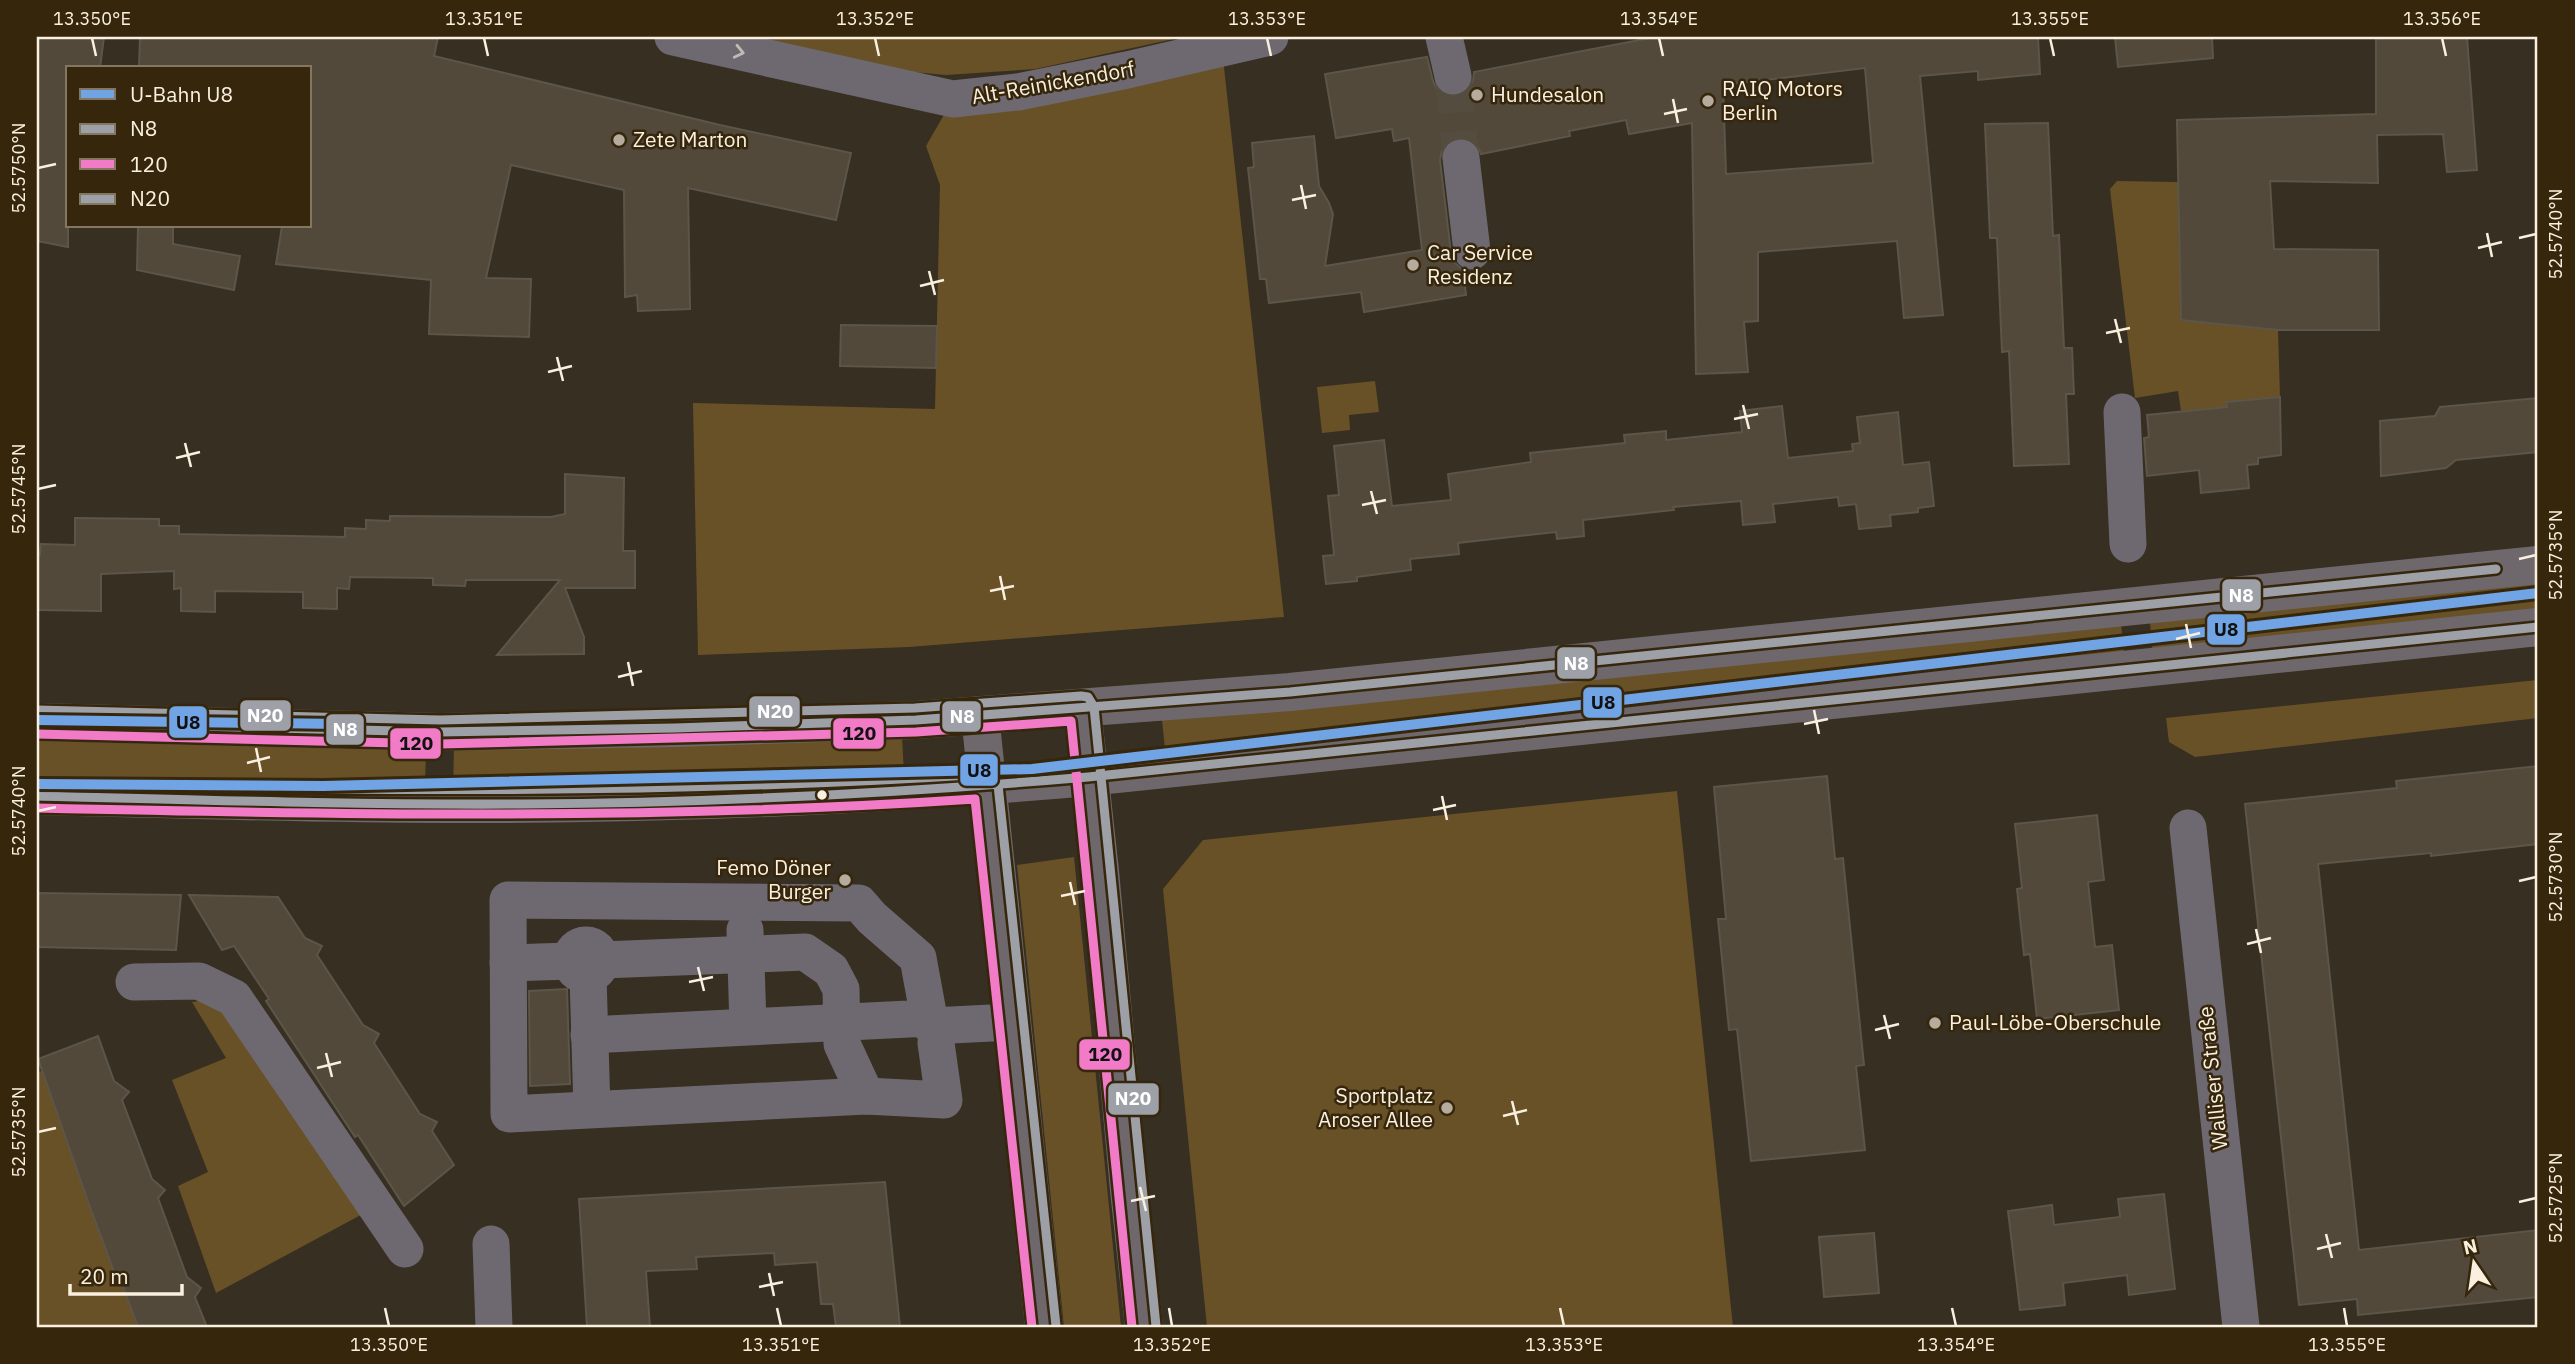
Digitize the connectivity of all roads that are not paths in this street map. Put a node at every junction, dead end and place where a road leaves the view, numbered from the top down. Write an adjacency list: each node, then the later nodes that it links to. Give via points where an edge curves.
1 (673, 37): 2 (street, Alt-Reinickendorf, one-way to 2, via 953,99 1018,92)
2 (1269, 37)
3 (1444, 37): 4 (street)
4 (1453, 76)
5 (1461, 158): 6 (street)
6 (1472, 251)
7 (2122, 412): 8 (street)
8 (2128, 544)
9 (2538, 565): 11 (main road, via 1290,692)
10 (2538, 627): 14 (main road)
11 (1082, 708): 12 (main road); 14 (main road)
12 (980, 715): 13 (main road, via 488,731); 15 (main road)
13 (37, 722)
14 (1088, 777): 15 (main road); 35 (main road)
15 (986, 786): 16 (main road, via 822,797 487,804); 24 (main road)
16 (37, 796)
17 (2188, 828): 36 (street, Walliser Straße)
18 (585, 899): 19 (street); 21 (street); 22 (street, via 508,900)
19 (745, 901): 20 (street); 26 (street, via 859,903 918,958)
20 (745, 953): 21 (street); 25 (street); 27 (street, via 805,952 831,970 841,989)
21 (587, 960): 22 (street); 28 (street)
22 (508, 963): 30 (street, via 509,1114)
23 (134, 982): 32 (street, via 199,981 234,998)
24 (1012, 1022): 26 (street); 34 (main road)
25 (748, 1026): 27 (street); 28 (street)
26 (932, 1029): 27 (street); 29 (street, via 944,1100)
27 (842, 1033): 28 (street); 29 (street)
28 (590, 1045): 30 (street)
29 (866, 1096): 30 (street)
30 (592, 1109)
31 (491, 1244): 33 (street)
32 (405, 1249)
33 (494, 1327)
34 (1044, 1327)
35 (1144, 1327)
36 (2241, 1327)

